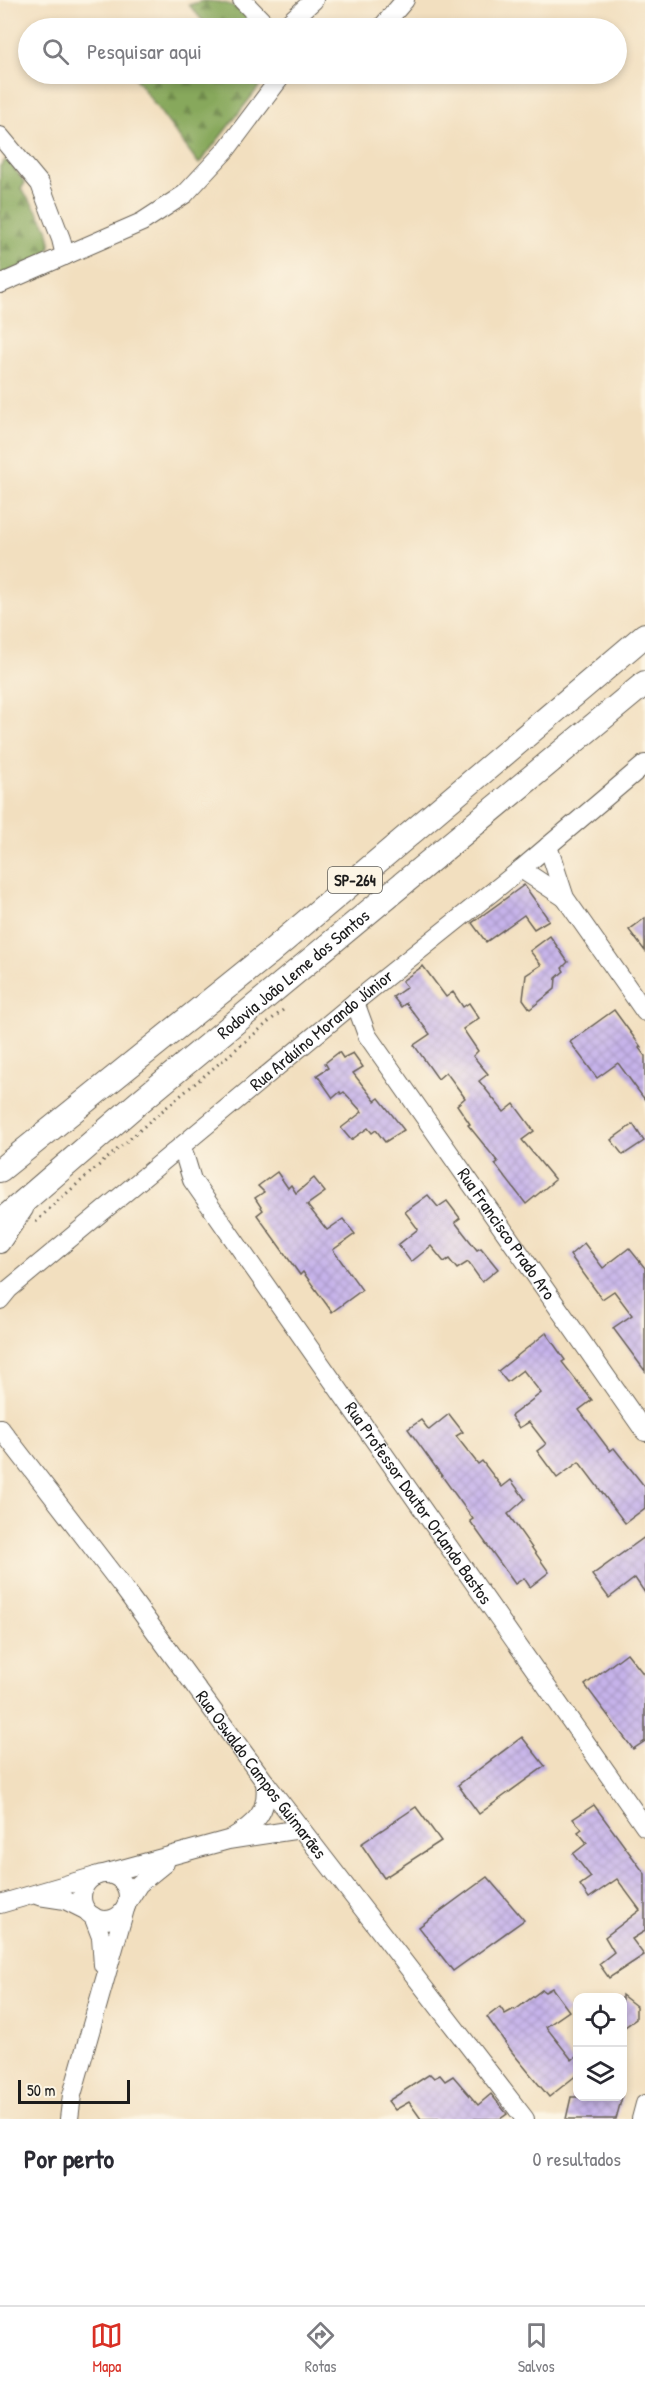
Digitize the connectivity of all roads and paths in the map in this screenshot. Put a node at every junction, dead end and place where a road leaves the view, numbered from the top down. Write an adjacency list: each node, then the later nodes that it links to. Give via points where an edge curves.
1 (242, 0): 4 (street)
2 (314, 0): 5 (street)
3 (405, 0): 6 (street)
4 (259, 18)
5 (294, 18)
6 (390, 18)
7 (279, 84): 9 (street, via 185,194 142,222)
8 (0, 136): 9 (street, via 40,184)
9 (65, 256): 10 (street)
10 (0, 284)
11 (645, 635): 24 (main road, Rodovia João Leme dos Santos / SP-264, via 268,954)
12 (645, 683): 26 (main road, Rodovia João Leme dos Santos / SP-264)
13 (645, 764): 14 (street, Rua Arduíno Morando Júnior)
14 (548, 846): 15 (street, Rua Arduíno Morando Júnior); 16 (street)
15 (521, 869): 16 (street); 17 (street, Rua Arduíno Morando Júnior)
16 (565, 898): 19 (street)
17 (356, 1002): 20 (street, Rua Arduíno Morando Júnior); 21 (street, Rua Francisco Prado Aro)
18 (283, 1010): 28 (path, via 53,1205)
19 (645, 1012)
20 (339, 1016): 21 (street, Rua Francisco Prado Aro); 22 (street, Rua Arduíno Morando Júnior)
21 (367, 1035): 32 (street, Rua Francisco Prado Aro)
22 (182, 1147): 23 (street, Rua Arduíno Morando Júnior); 25 (street, Rua Professor Doutor Orlando Bastos)
23 (163, 1162): 25 (street, Rua Professor Doutor Orlando Bastos); 30 (street, Rua Arduíno Morando Júnior)
24 (0, 1170)
25 (192, 1180): 34 (street, Rua Professor Doutor Orlando Bastos)
26 (36, 1190): 27 (main road, Rodovia João Leme dos Santos / SP-264); 29 (street)
27 (0, 1222)
28 (29, 1230)
29 (0, 1244)
30 (0, 1300)
31 (0, 1428): 33 (street, Rua Oswaldo Campos Guimarães)
32 (645, 1432)
33 (265, 1782): 35 (street, Rua Oswaldo Campos Guimarães); 36 (street, via 267,1797 263,1810 251,1826)
34 (645, 1827)
35 (301, 1829): 36 (street); 46 (street, Rua Oswaldo Campos Guimarães)
36 (228, 1840): 37 (street)
37 (179, 1855): 38 (street); 41 (street, via 148,1875)
38 (101, 1875): 39 (street); 41 (street, via 111,1875 123,1883 127,1889); 42 (street, via 83,1891 84,1905)
39 (22, 1898): 40 (street); 42 (street, via 55,1897)
40 (0, 1904)
41 (126, 1906): 42 (street, via 113,1919); 43 (street)
42 (90, 1914): 43 (street, via 101,1937)
43 (104, 1978): 45 (street)
44 (645, 2104): 47 (street)
45 (69, 2119)
46 (525, 2119)
47 (641, 2119)

